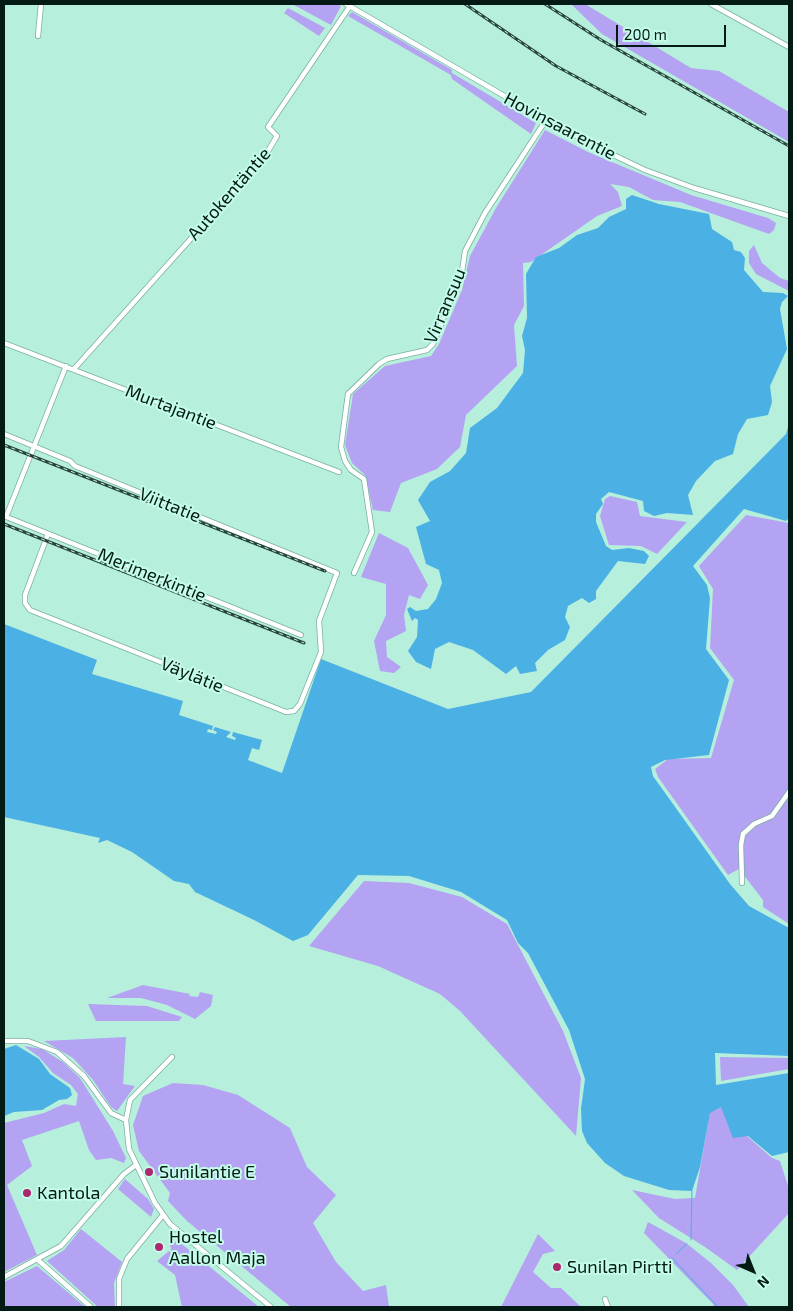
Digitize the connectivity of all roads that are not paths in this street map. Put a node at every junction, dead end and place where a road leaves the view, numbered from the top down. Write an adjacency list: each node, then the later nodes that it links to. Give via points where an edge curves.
1 (41, 4): 4 (street)
2 (711, 4): 5 (street)
3 (348, 5): 6 (street, Hovinsaarentie); 10 (street, Autokentäntie, via 268,127 278,136 264,156)
4 (38, 36)
5 (789, 47)
6 (546, 120): 7 (street, Hovinsaarentie, via 665,177); 17 (street, Virransuu, via 464,251 462,272 433,344 427,350 387,359 348,394 341,447 351,470 364,479 372,532)
7 (789, 216)
8 (4, 343): 9 (street, Murtajantie)
9 (66, 366): 10 (street, Murtajantie); 12 (street)
10 (74, 369): 13 (street, Murtajantie)
11 (4, 434): 12 (street, Viittatie)
12 (34, 446): 14 (street); 16 (street, Viittatie, via 75,466)
13 (339, 472)
14 (5, 517): 15 (street, Merimerkintie)
15 (48, 534): 16 (street, Väylätie, via 24,595 30,610 286,712 294,711 300,704 321,652 319,621); 18 (street, Merimerkintie)
16 (337, 573)
17 (354, 573)
18 (301, 635)
19 (789, 792): 20 (street, via 772,816 754,824 743,834)
20 (742, 883)
21 (4, 1041): 23 (street, via 33,1042 57,1052 84,1076 111,1113)
22 (172, 1057): 23 (street, via 130,1100)
23 (126, 1120): 24 (street, via 127,1143)
24 (136, 1165): 25 (street); 26 (street, via 124,1174 66,1241)
25 (163, 1215): 30 (street, via 126,1259 119,1278); 31 (street, via 179,1233)
26 (38, 1260): 27 (street); 29 (street)
27 (4, 1278)
28 (605, 1299): 32 (street)
29 (92, 1307)
30 (119, 1307)
31 (271, 1307)
32 (608, 1307)

